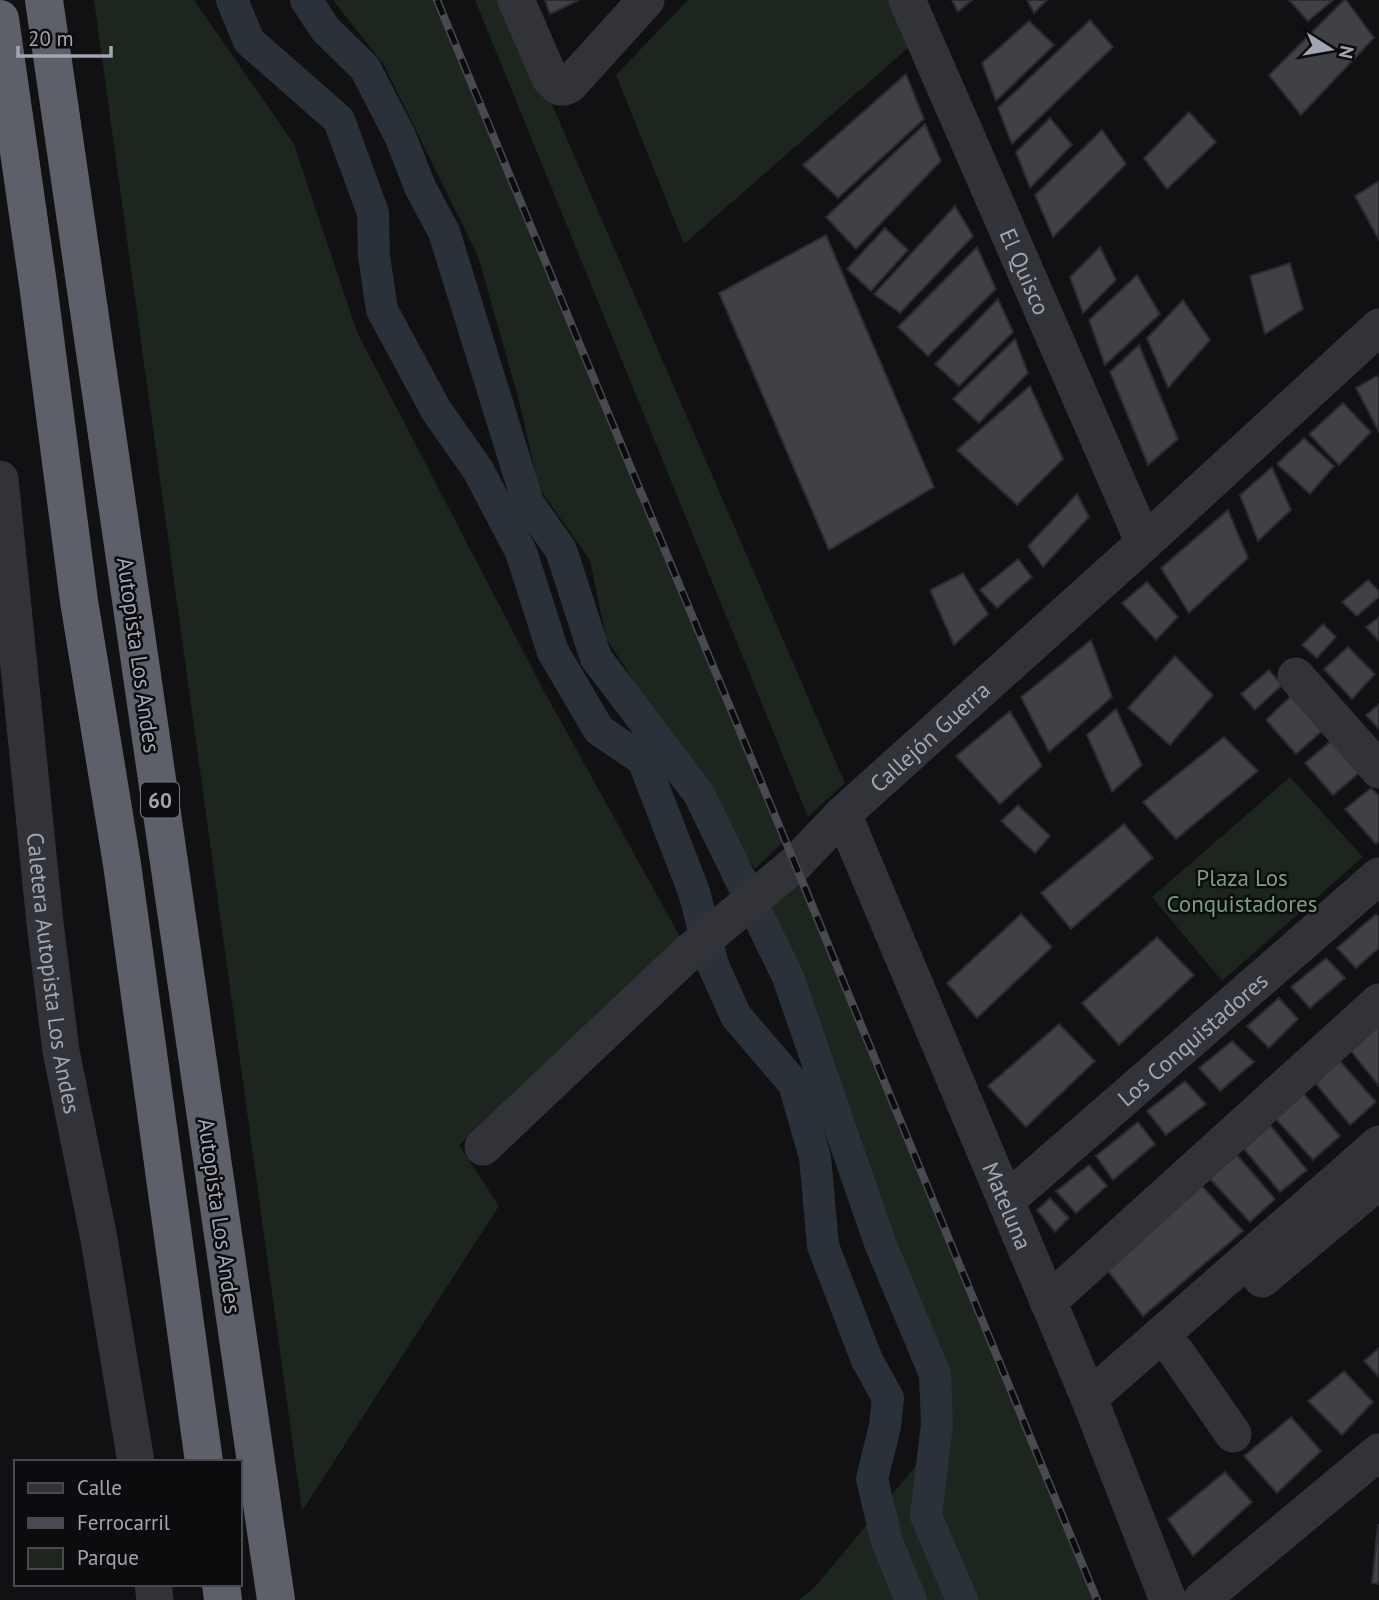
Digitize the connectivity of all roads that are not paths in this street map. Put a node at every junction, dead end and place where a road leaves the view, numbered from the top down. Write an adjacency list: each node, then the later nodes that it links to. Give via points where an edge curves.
1 (44, 0): 26 (highway, Autopista Los Andes / 60)
2 (516, 0): 3 (street, via 550,78 559,87 569,85)
3 (646, 0)
4 (907, 0): 8 (street, El Quisco)
5 (0, 19): 25 (highway, 60)
6 (1379, 327): 8 (street, Callejón Guerra)
7 (0, 479): 24 (street, Caletera Autopista Los Andes, via 61,1051 99,1238)
8 (1144, 543): 11 (street, Callejón Guerra)
9 (1296, 677): 10 (street)
10 (1379, 770)
11 (843, 814): 15 (street, Callejón Guerra, via 795,864 687,954); 17 (street, Mateluna)
12 (1379, 876): 17 (street, Los Conquistadores)
13 (1379, 1002): 18 (street)
14 (1379, 1144): 21 (street)
15 (483, 1147)
16 (1379, 1181): 19 (street)
17 (1006, 1201): 18 (street, Mateluna)
18 (1048, 1302): 21 (street, Mateluna)
19 (1176, 1352): 20 (street); 22 (street)
20 (1138, 1384)
21 (1089, 1398): 27 (street, Mateluna)
22 (1233, 1434)
23 (1379, 1452): 28 (street)
24 (135, 1460)
25 (204, 1460)
26 (276, 1600)
27 (1168, 1600)
28 (1201, 1600)

